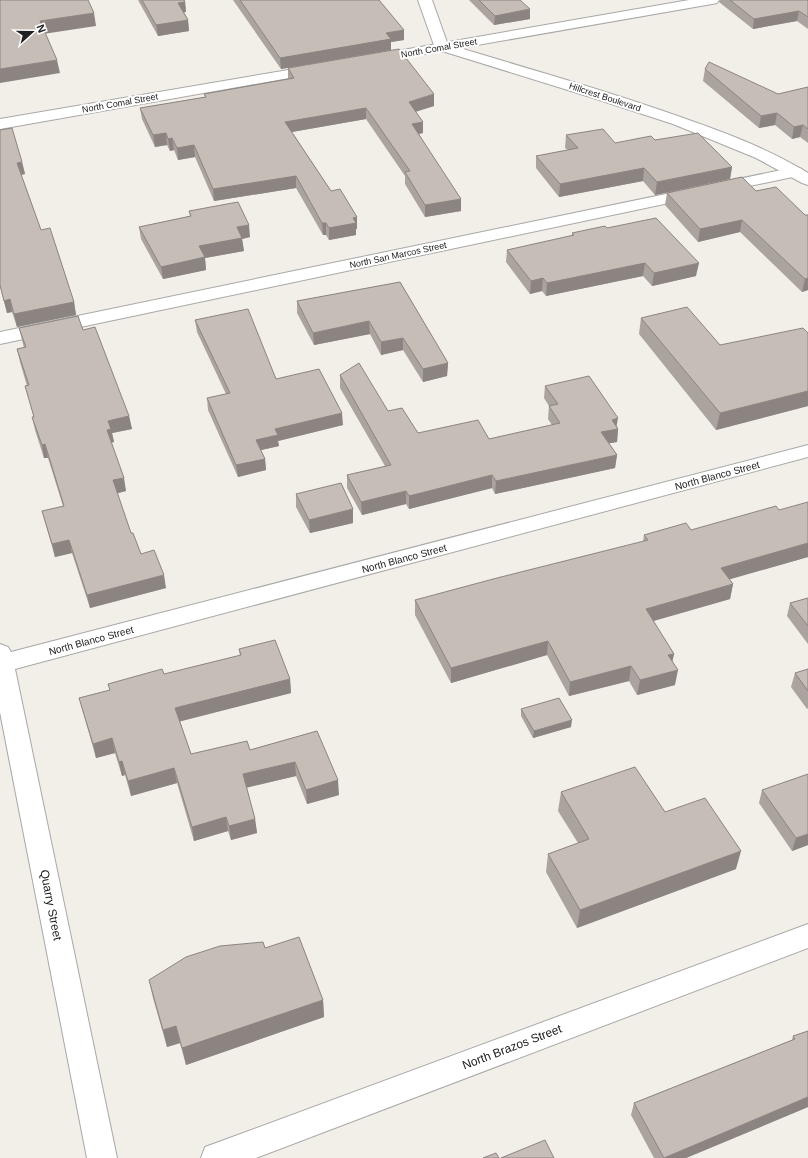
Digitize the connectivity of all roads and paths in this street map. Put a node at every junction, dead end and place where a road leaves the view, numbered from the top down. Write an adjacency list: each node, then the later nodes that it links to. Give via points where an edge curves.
1 (425, 0): 3 (street)
2 (712, 0): 3 (street, North Comal Street)
3 (442, 48): 4 (street, North Comal Street); 7 (street, Hillcrest Boulevard, via 616,99 763,154)
4 (364, 61)
5 (333, 66): 6 (street, North Comal Street)
6 (0, 124)
7 (802, 176): 8 (street, North San Marcos Street)
8 (0, 338)
9 (808, 451): 10 (street, North Blanco Street)
10 (1, 660): 12 (street, Quarry Street)
11 (808, 936): 13 (street, North Brazos Street)
12 (102, 1158)
13 (216, 1158)

